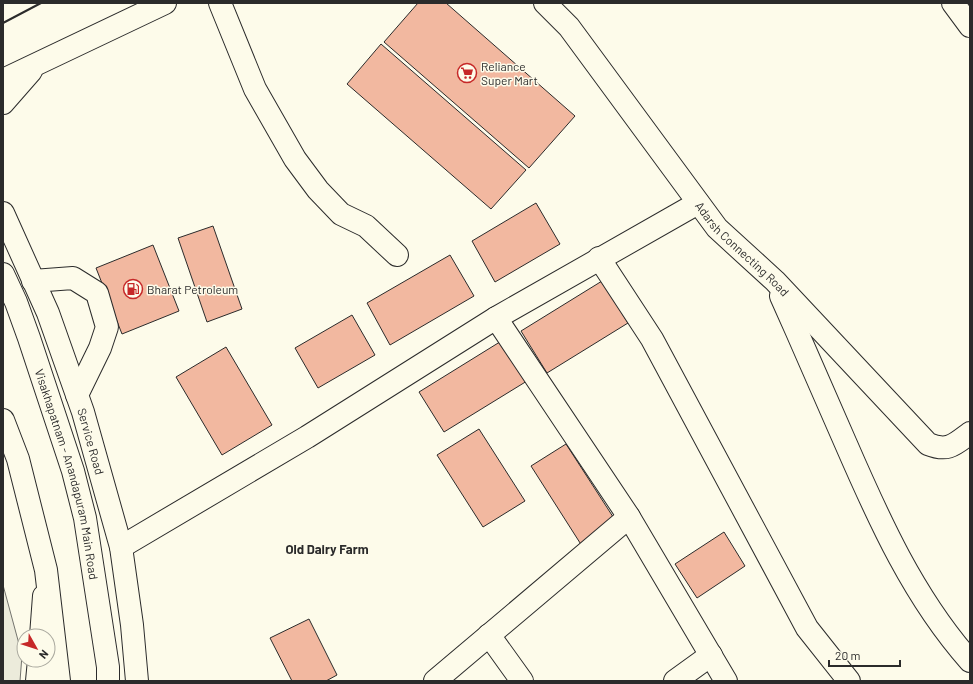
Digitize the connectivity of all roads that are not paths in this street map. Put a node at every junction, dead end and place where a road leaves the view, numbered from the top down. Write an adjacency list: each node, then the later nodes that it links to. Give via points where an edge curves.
1 (165, 3): 6 (street)
2 (220, 3): 13 (street, via 255,90 295,159 318,190 341,214 366,226)
3 (545, 3): 11 (street, Adarsh Connecting Road, via 569,27)
4 (953, 3): 5 (street)
5 (970, 26)
6 (38, 63): 7 (street); 8 (street); 9 (street); 10 (street)
7 (3, 68)
8 (3, 73)
9 (3, 80)
10 (3, 103)
11 (698, 203): 14 (street); 17 (street, Adarsh Connecting Road, via 717,228)
12 (3, 213): 16 (street, Service Road)
13 (397, 255)
14 (599, 258): 18 (street); 38 (street, via 652,339 807,628)
15 (3, 274): 32 (street, Visakhapatnam - Anandapuram Main Road, via 48,390 75,478 85,518)
16 (33, 281): 19 (street, Service Road, via 48,314); 19 (street, via 73,278 97,293 107,327 100,348)
17 (775, 281): 21 (street, Adarsh Connecting Road, via 928,444 940,449); 28 (street, via 881,524 934,614)
18 (496, 318): 22 (street); 23 (street, via 307,437)
19 (77, 395): 23 (street, Service Road)
20 (3, 420): 24 (street, via 18,459)
21 (968, 439)
22 (629, 517): 26 (street); 27 (street)
23 (121, 547): 33 (street, Service Road)
24 (46, 570): 25 (street); 31 (street)
25 (42, 628)
26 (489, 635): 34 (street); 35 (street)
27 (711, 655): 36 (street); 37 (street)
28 (970, 661)
29 (38, 668): 30 (street)
30 (37, 681)
31 (59, 681)
32 (108, 681)
33 (137, 681)
34 (435, 681)
35 (522, 681)
36 (675, 681)
37 (726, 681)
38 (849, 681)

